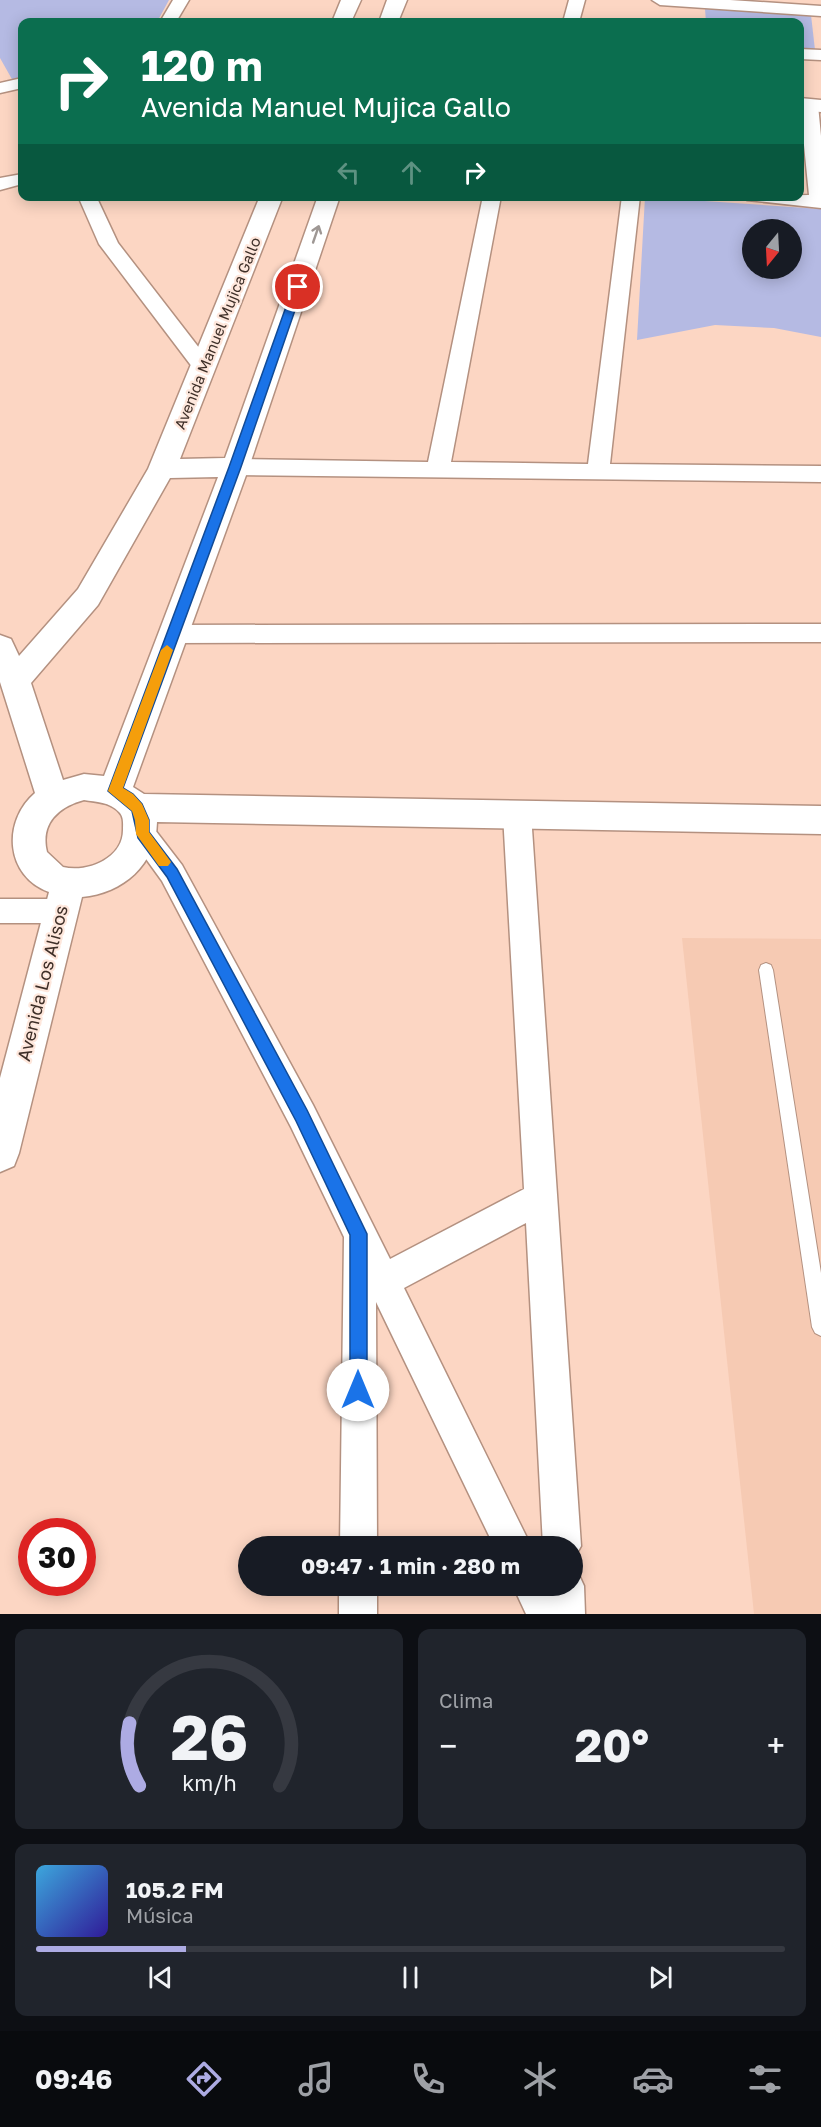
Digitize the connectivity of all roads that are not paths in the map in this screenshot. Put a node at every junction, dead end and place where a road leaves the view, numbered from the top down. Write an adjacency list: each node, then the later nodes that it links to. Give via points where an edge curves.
1 (182, 0): 8 (street)
2 (351, 0): 9 (street)
3 (397, 0): 10 (street)
4 (577, 0): 11 (street)
5 (660, 0): 6 (street)
6 (695, 2): 7 (street); 12 (street)
7 (821, 10)
8 (171, 18)
9 (344, 18)
10 (390, 18)
11 (573, 18)
12 (696, 18)
13 (804, 54): 14 (street)
14 (821, 55)
15 (18, 83): 16 (street)
16 (2, 84)
17 (810, 105): 26 (street)
18 (18, 180): 19 (street)
19 (0, 184)
20 (89, 201): 27 (street, via 109,244)
21 (270, 201): 27 (street, Avenida Manuel Mujica Gallo)
22 (327, 201): 28 (street, one-way to 22)
23 (491, 201): 30 (street)
24 (630, 201): 31 (street)
25 (804, 201): 26 (street)
26 (820, 202)
27 (203, 367): 29 (street, Avenida Manuel Mujica Gallo)
28 (235, 467): 29 (street); 30 (street); 34 (street)
29 (162, 469): 36 (street, Avenida Manuel Mujica Gallo, via 88,597)
30 (438, 470): 31 (street)
31 (598, 471): 32 (street)
32 (821, 474)
33 (821, 633): 34 (street)
34 (173, 634): 38 (street)
35 (0, 647): 36 (street)
36 (15, 681): 37 (street)
37 (53, 798): 38 (street, via 68,790 100,787); 41 (street, via 39,809 26,839 28,855)
38 (132, 811): 39 (street); 41 (street, via 137,850 125,865 108,876 88,882); 46 (street, via 178,884 302,1116)
39 (517, 814): 40 (street); 45 (street)
40 (821, 820)
41 (64, 897): 42 (street); 44 (street, Avenida Los Alisos)
42 (0, 910)
43 (766, 970): 48 (lane)
44 (0, 1154)
45 (541, 1197): 47 (street); 51 (street)
46 (359, 1234): 47 (street); 49 (street)
47 (382, 1281): 50 (street)
48 (821, 1327)
49 (358, 1536)
50 (508, 1536)
51 (561, 1536)
52 (358, 1596): 55 (street)
53 (537, 1596): 56 (street)
54 (565, 1596): 57 (street)
55 (358, 1614)
56 (546, 1614)
57 (566, 1614)

